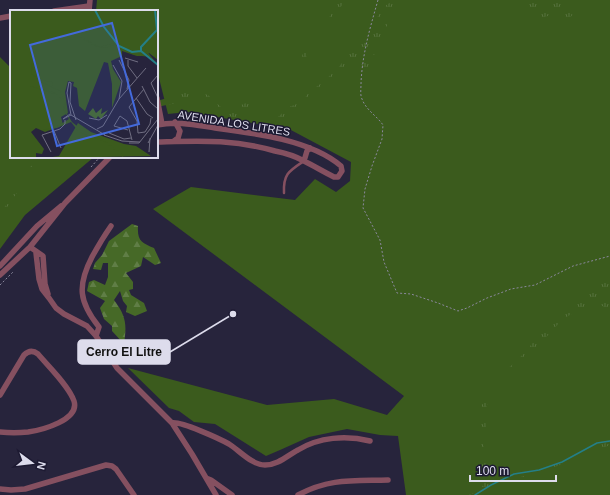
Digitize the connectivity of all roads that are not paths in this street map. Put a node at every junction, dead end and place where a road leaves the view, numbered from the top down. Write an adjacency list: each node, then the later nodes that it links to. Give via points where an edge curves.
1 (90, 6): 2 (street)
2 (61, 10)
3 (10, 16): 4 (street)
4 (0, 18)
5 (158, 111): 7 (street)
6 (175, 122): 7 (street, AVENIDA LOS LITRES); 8 (street, via 180,131); 10 (street, AVENIDA LOS LITRES, via 284,140)
7 (159, 124)
8 (174, 141): 9 (street, AVENIDA LOS LITRES); 12 (street, AVENIDA LOS LITRES, via 212,140 240,143 273,150)
9 (158, 142)
10 (310, 148): 12 (street); 12 (street, AVENIDA LOS LITRES, via 341,166 341,175 334,177)
11 (109, 158): 14 (street)
12 (304, 161): 13 (lane, via 285,176)
13 (284, 193)
14 (48, 220): 16 (street); 17 (street, via 37,226)
15 (111, 226): 20 (street, via 103,236 82,279 84,305 99,327)
16 (30, 247): 18 (street); 20 (street, via 36,253 42,289 56,308 87,326)
17 (2, 264): 18 (street)
18 (9, 267): 19 (street)
19 (0, 275)
20 (96, 336): 22 (street, via 117,368)
21 (0, 395): 23 (street, via 24,355 34,352 69,392 74,402 71,415 45,428 21,433)
22 (172, 424): 24 (street, via 182,424 228,443 254,462 265,465 278,462 300,448 320,441 346,437); 25 (street)
23 (0, 432)
24 (370, 441)
25 (205, 478): 29 (street); 30 (street)
26 (388, 480): 31 (street, via 338,481 323,484)
27 (0, 489): 28 (street, via 26,489 106,466 116,469)
28 (134, 495)
29 (216, 495)
30 (232, 495)
31 (298, 495)

